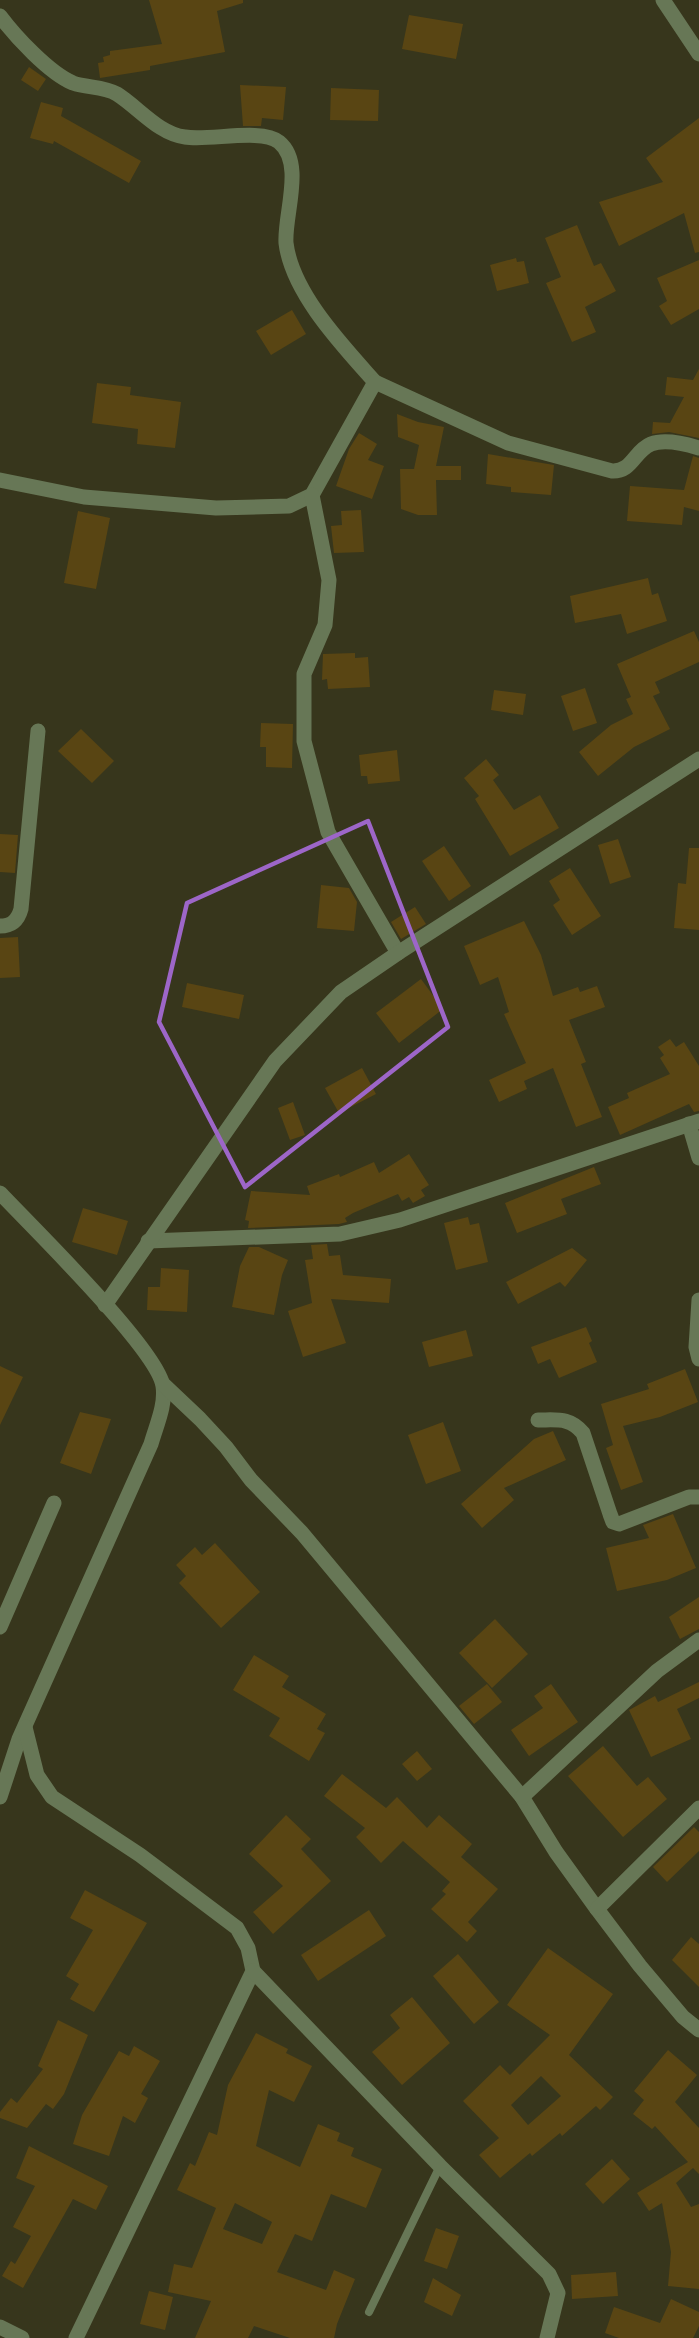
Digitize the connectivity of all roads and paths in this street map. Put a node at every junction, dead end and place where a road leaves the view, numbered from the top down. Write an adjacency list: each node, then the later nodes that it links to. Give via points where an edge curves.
1 (663, 0): 3 (street)
2 (0, 16): 4 (street, via 57,72 73,83 114,93 165,130 203,139 270,137 284,147 292,183 286,240 289,257 304,293)
3 (699, 54)
4 (375, 382): 5 (street, via 508,443 612,471 625,469 649,445 661,442); 7 (street)
5 (699, 448)
6 (0, 480): 7 (street, via 84,497 216,508 289,506)
7 (312, 495): 11 (street, via 329,580 325,625 304,674 304,741 328,832)
8 (38, 731): 10 (street, via 21,909 18,919)
9 (699, 759): 11 (street)
10 (0, 926)
11 (398, 953): 15 (street, via 341,992 275,1061)
12 (694, 1123): 13 (street); 15 (street, via 400,1220 340,1234)
13 (699, 1158)
14 (0, 1193): 17 (street)
15 (148, 1241): 17 (street)
16 (699, 1300): 18 (street)
17 (105, 1305): 19 (street, via 139,1342)
18 (699, 1359)
19 (163, 1384): 25 (street, via 162,1406 151,1444); 27 (street, via 303,1533)
20 (538, 1420): 21 (street, via 566,1419 583,1433 613,1522 619,1524 689,1497)
21 (699, 1497)
22 (54, 1503): 23 (street)
23 (0, 1627)
24 (699, 1640): 27 (street, via 657,1671)
25 (25, 1727): 26 (street); 30 (street, via 37,1775 52,1797 237,1928 248,1948)
26 (0, 1797)
27 (522, 1797): 29 (street)
28 (699, 1808): 29 (street)
29 (597, 1909): 31 (street, via 640,1966)
30 (253, 1971): 32 (street); 36 (street)
31 (699, 2030)
32 (440, 2166): 33 (lane); 37 (street, via 549,2274 558,2293)
33 (369, 2313)
34 (0, 2327): 35 (street)
35 (22, 2338)
36 (76, 2338)
37 (547, 2338)

